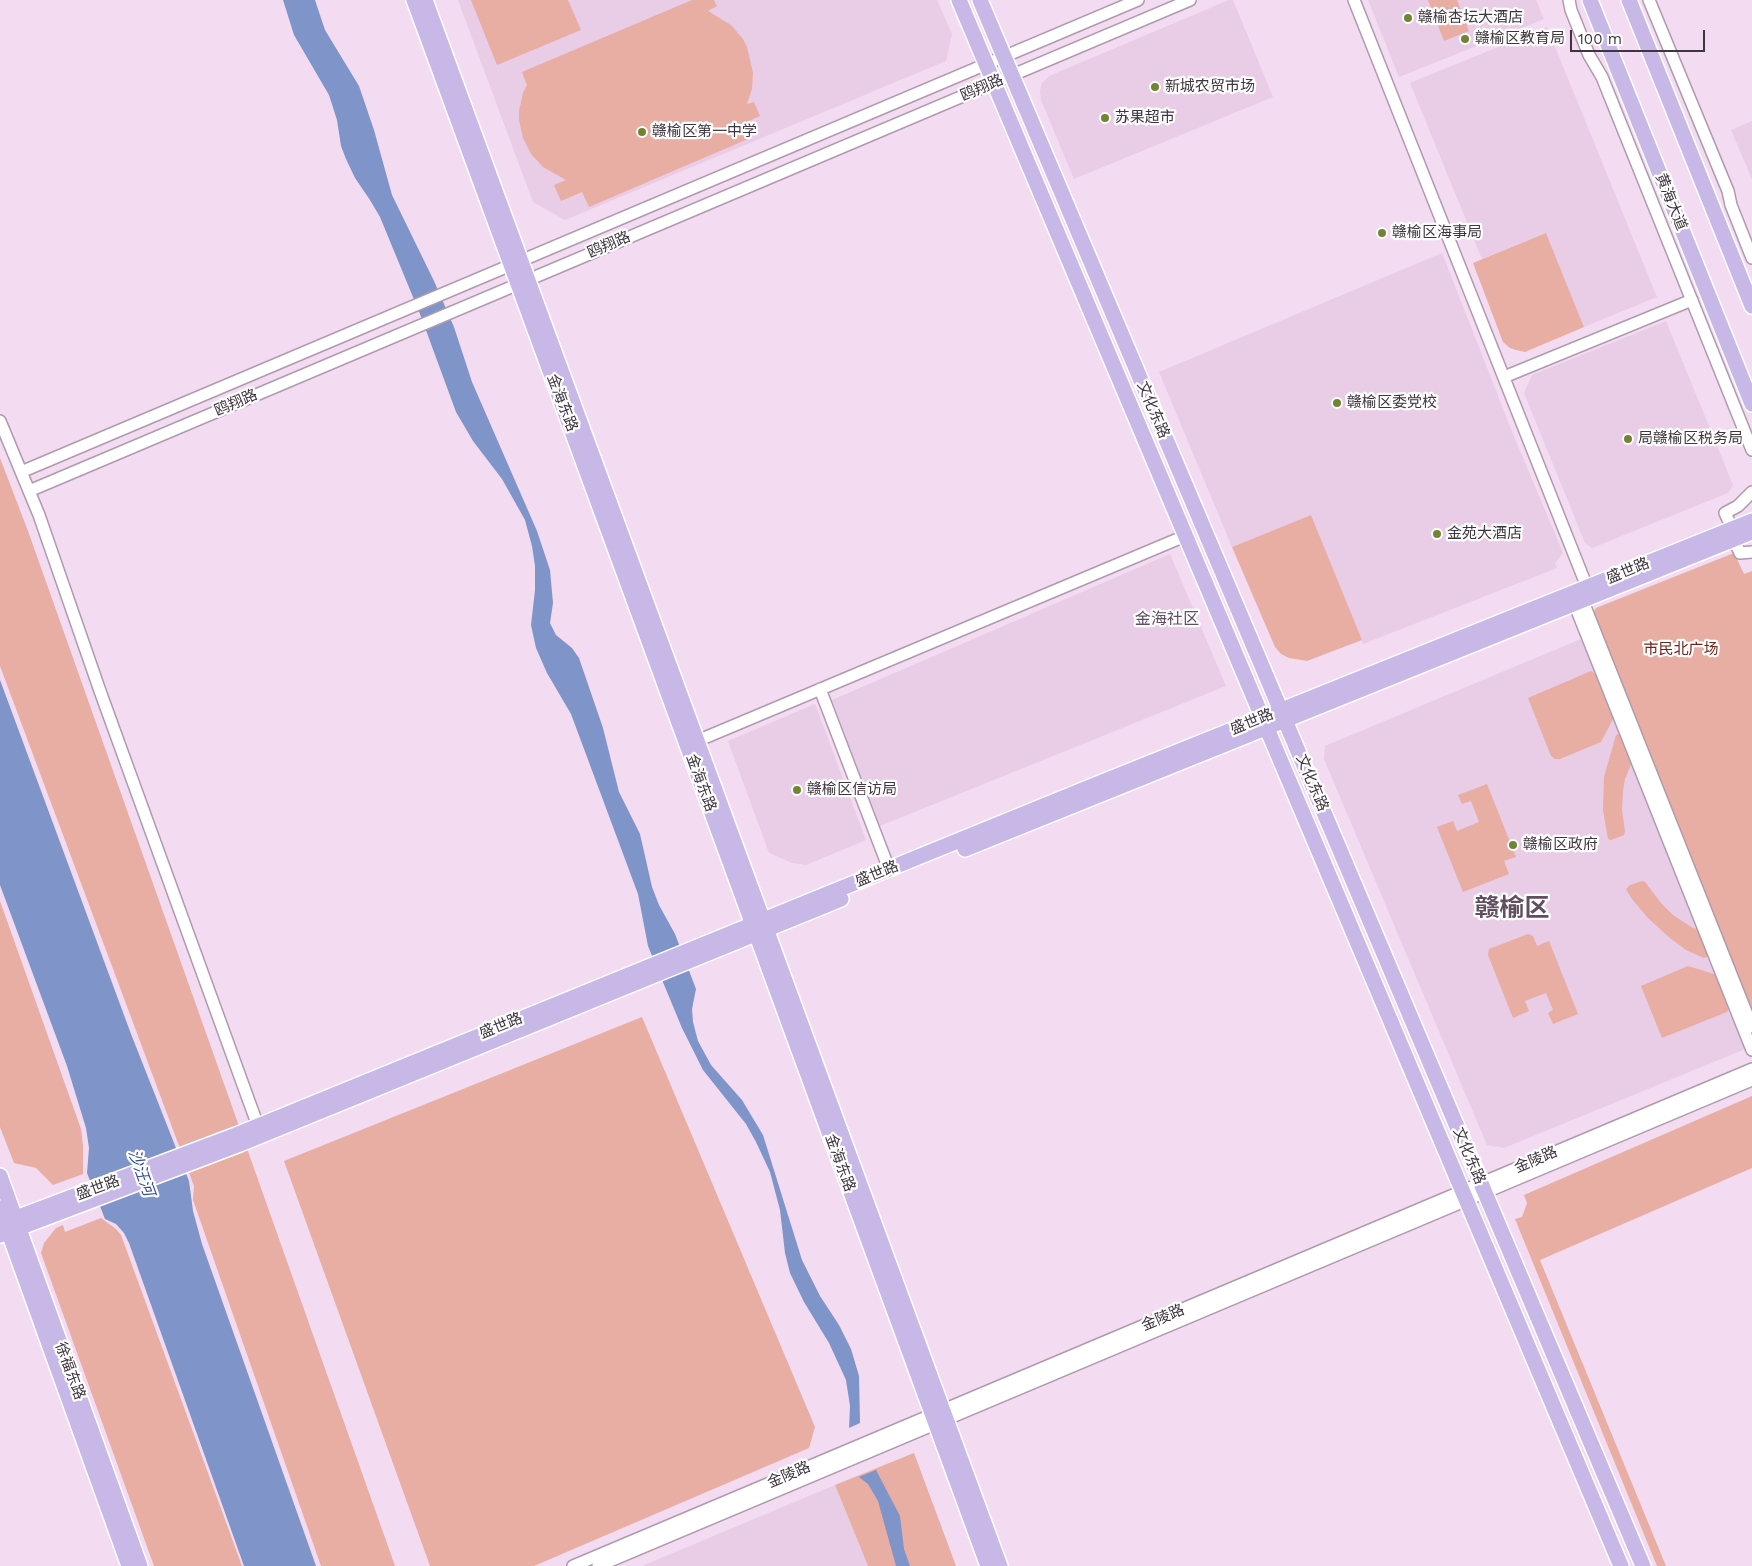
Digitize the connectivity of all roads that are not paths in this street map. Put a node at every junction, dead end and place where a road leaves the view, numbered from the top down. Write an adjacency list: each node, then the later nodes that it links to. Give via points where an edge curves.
1 (414, 0): 18 (main road, 金海东路)
2 (425, 0): 18 (main road, 金海东路)
3 (959, 0): 13 (main road, 文化东路)
4 (980, 0): 12 (main road, 文化东路)
5 (1138, 0): 12 (street, 鸥翔路)
6 (1190, 0): 14 (street, 鸥翔路)
7 (1354, 0): 25 (street)
8 (1569, 0): 23 (street)
9 (1590, 0): 20 (main road, 黄海大道)
10 (1629, 0): 17 (main road)
11 (1649, 0): 16 (street, via 1728,191)
12 (1004, 56): 13 (street, 鸥翔路); 14 (main road, 文化东路)
13 (986, 64): 15 (main road, 文化东路); 18 (street, 鸥翔路)
14 (1012, 75): 15 (street, 鸥翔路); 41 (main road, 文化东路)
15 (994, 83): 21 (street, 鸥翔路); 36 (main road, 文化东路)
16 (1752, 258)
17 (1734, 262): 19 (street); 22 (main road)
18 (516, 263): 21 (main road, 金海东路); 29 (street, 鸥翔路)
19 (1752, 264)
20 (1699, 271): 23 (street); 24 (main road, 黄海大道)
21 (523, 282): 30 (street, 鸥翔路); 43 (main road, 金海东路); 45 (main road, 金海东路)
22 (1750, 296)
23 (1692, 300): 24 (street); 25 (street); 28 (street)
24 (1716, 314): 26 (main road, 黄海大道)
25 (1504, 377): 39 (street)
26 (1752, 404)
27 (0, 421): 29 (street)
28 (1752, 450)
29 (21, 472): 30 (street)
30 (29, 491): 50 (street)
31 (1752, 492): 34 (street, via 1725,513)
32 (1752, 511): 34 (main road)
33 (1752, 521): 34 (main road, 盛世路)
34 (1732, 532): 35 (main road, 盛世路); 37 (main road); 38 (street, via 1740,553); 39 (main road, 盛世路)
35 (1752, 532)
36 (1185, 536): 40 (street); 42 (main road, 文化东路)
37 (1752, 537)
38 (1752, 552)
39 (1579, 595): 41 (main road, 盛世路); 46 (street); 47 (street)
40 (820, 689): 43 (street); 44 (street)
41 (1283, 715): 42 (main road, 盛世路); 52 (main road, 文化东路)
42 (1264, 723): 44 (main road, 盛世路); 45 (main road, 盛世路); 53 (main road, 文化东路)
43 (697, 741): 45 (main road, 金海东路)
44 (889, 869): 45 (main road, 盛世路)
45 (759, 927): 50 (main road, 盛世路); 55 (main road, 盛世路, via 240,1144); 56 (main road, 金海东路)
46 (1752, 1027)
47 (1752, 1050)
48 (1752, 1069): 52 (street, 金陵路)
49 (1752, 1080): 52 (street, 金陵路)
50 (258, 1126): 55 (main road, 盛世路)
51 (0, 1176): 55 (main road, 徐福东路)
52 (1483, 1188): 53 (street, 金陵路); 64 (main road, 文化东路)
53 (1464, 1196): 56 (street, 金陵路); 63 (main road, 文化东路)
54 (0, 1208): 55 (main road, 徐福东路)
55 (8, 1227): 57 (main road, 徐福东路); 58 (main road, 徐福东路)
56 (939, 1417): 59 (street, 金陵路); 60 (street, 金陵路); 61 (main road, 金海东路); 62 (main road, 金海东路)
57 (129, 1566)
58 (140, 1566)
59 (573, 1566)
60 (598, 1566)
61 (988, 1566)
62 (1000, 1566)
63 (1621, 1566)
64 (1643, 1566)

